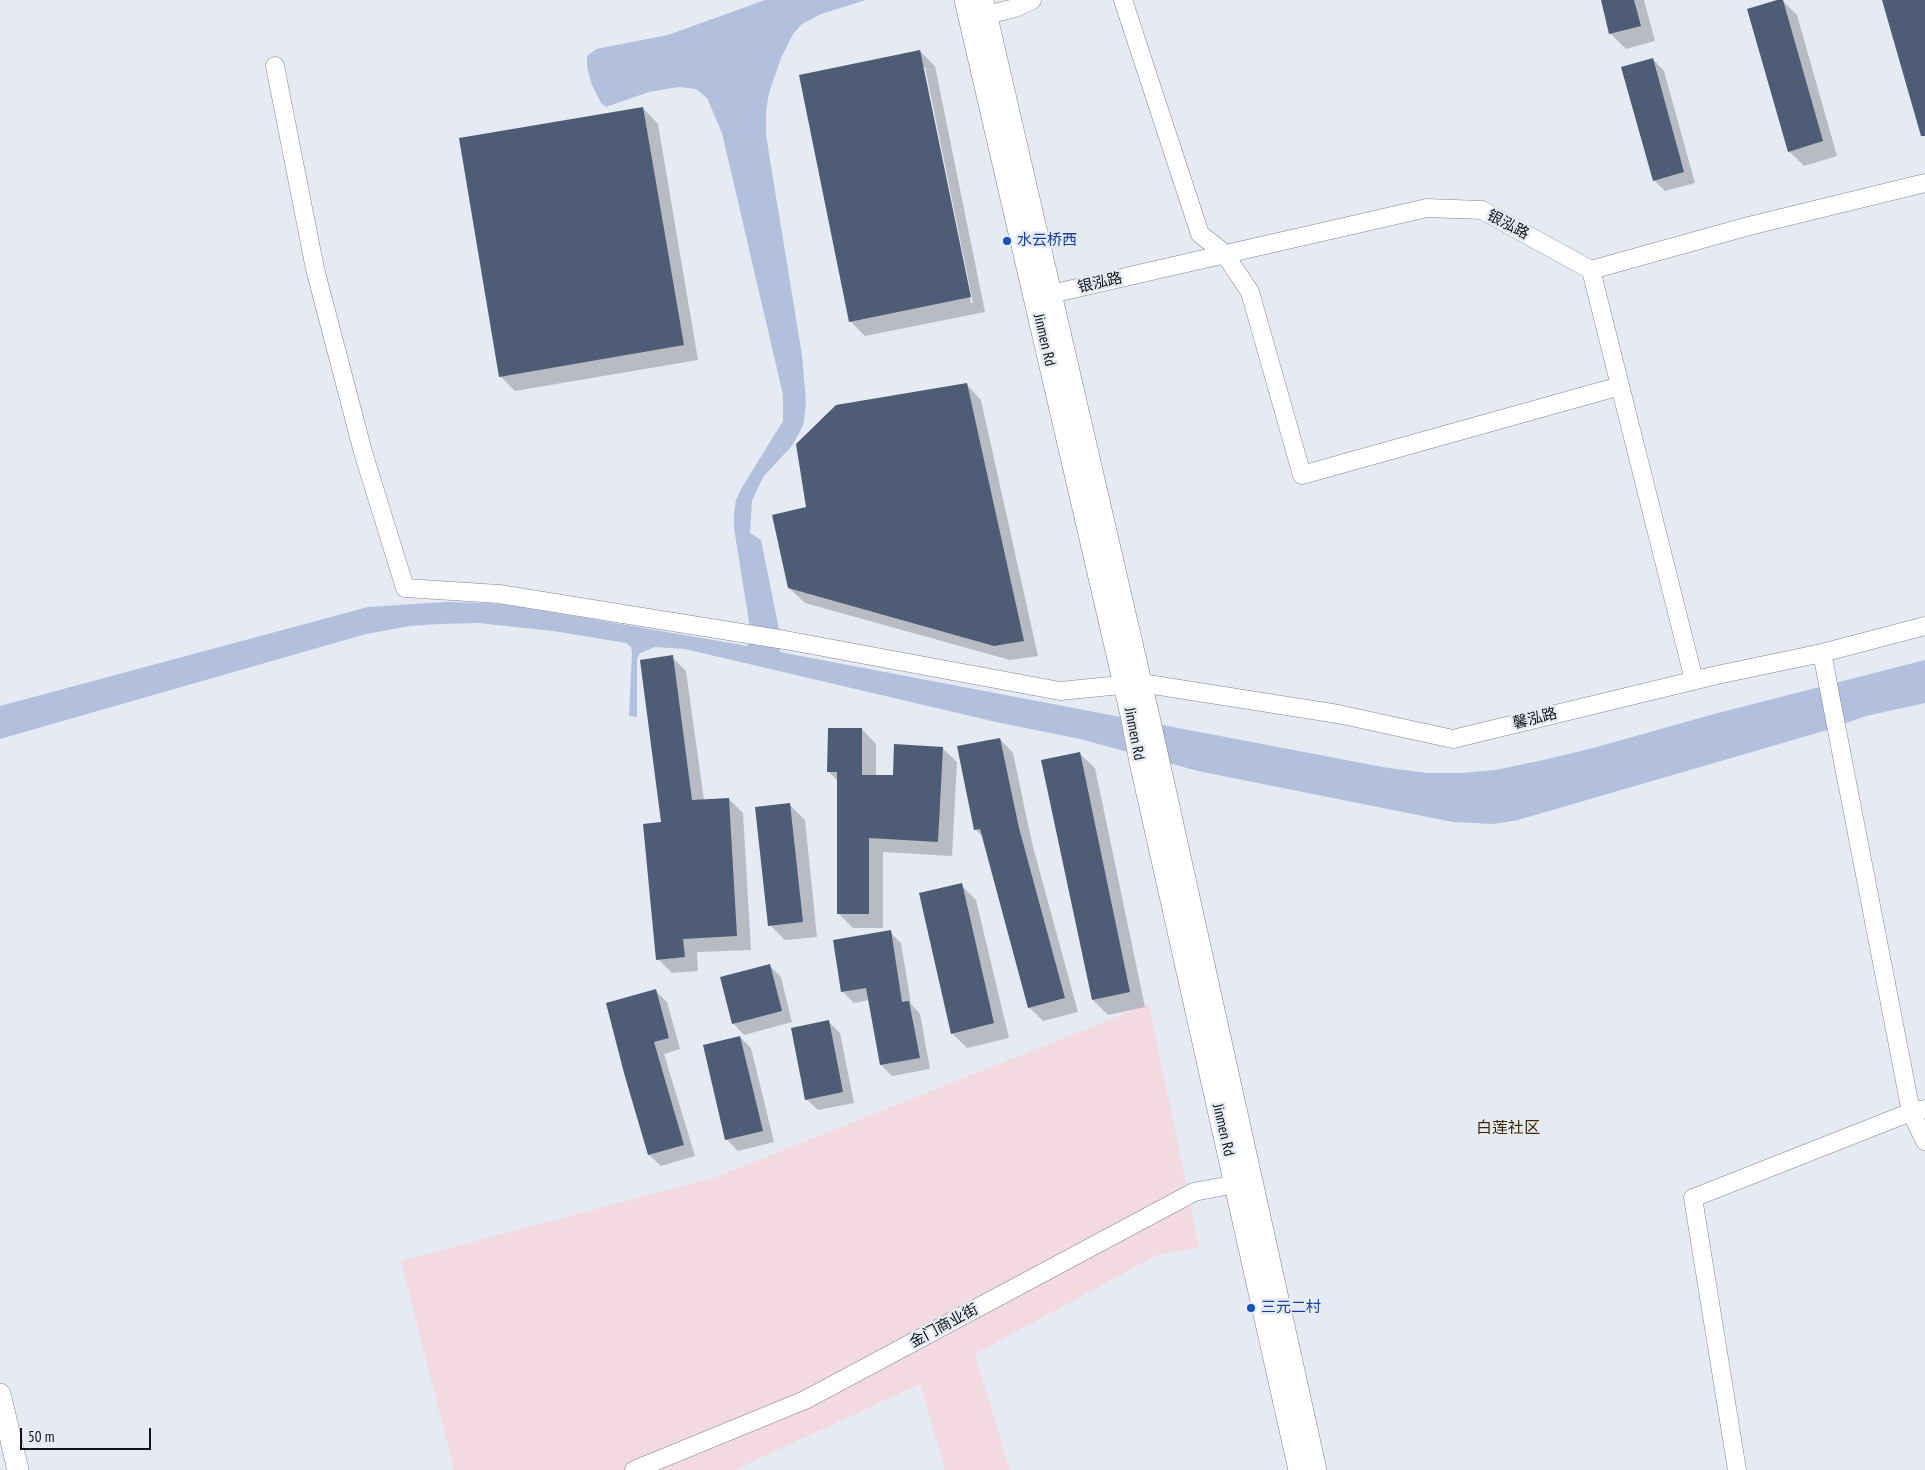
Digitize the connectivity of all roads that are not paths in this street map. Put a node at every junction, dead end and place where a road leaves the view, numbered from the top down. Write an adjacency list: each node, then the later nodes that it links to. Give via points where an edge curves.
1 (965, 0): 14 (main road, Jinmen Rd)
2 (1032, 0): 4 (street, via 1015,8)
3 (1123, 0): 7 (street, via 1200,234)
4 (985, 8): 9 (main road, Jinmen Rd)
5 (275, 66): 14 (street, 馨泓路, via 315,269 363,452 405,588 499,594 785,640 1060,691)
6 (1925, 183): 8 (street, via 1749,226)
7 (1224, 253): 8 (street, 银泓路, via 1427,208 1482,210); 9 (street, 银泓路); 10 (street, via 1250,292 1302,476)
8 (1591, 270): 10 (street)
9 (1051, 294): 14 (main road, Jinmen Rd)
10 (1620, 386): 13 (street)
11 (1925, 626): 12 (street, 馨泓路)
12 (1822, 653): 13 (street, 馨泓路); 15 (street, via 1835,730)
13 (1694, 680): 14 (street, 馨泓路, via 1453,739 1338,714)
14 (1132, 684): 17 (main road, Jinmen Rd)
15 (1918, 1110): 16 (street); 23 (street, via 1693,1198)
16 (1925, 1141)
17 (1243, 1182): 20 (street, 金门商业街, via 1194,1192 805,1400); 21 (main road, Jinmen Rd); 22 (main road, Jinmen Rd)
18 (0, 1394): 19 (main road)
19 (18, 1470)
20 (634, 1470)
21 (1299, 1470)
22 (1316, 1470)
23 (1737, 1470)

